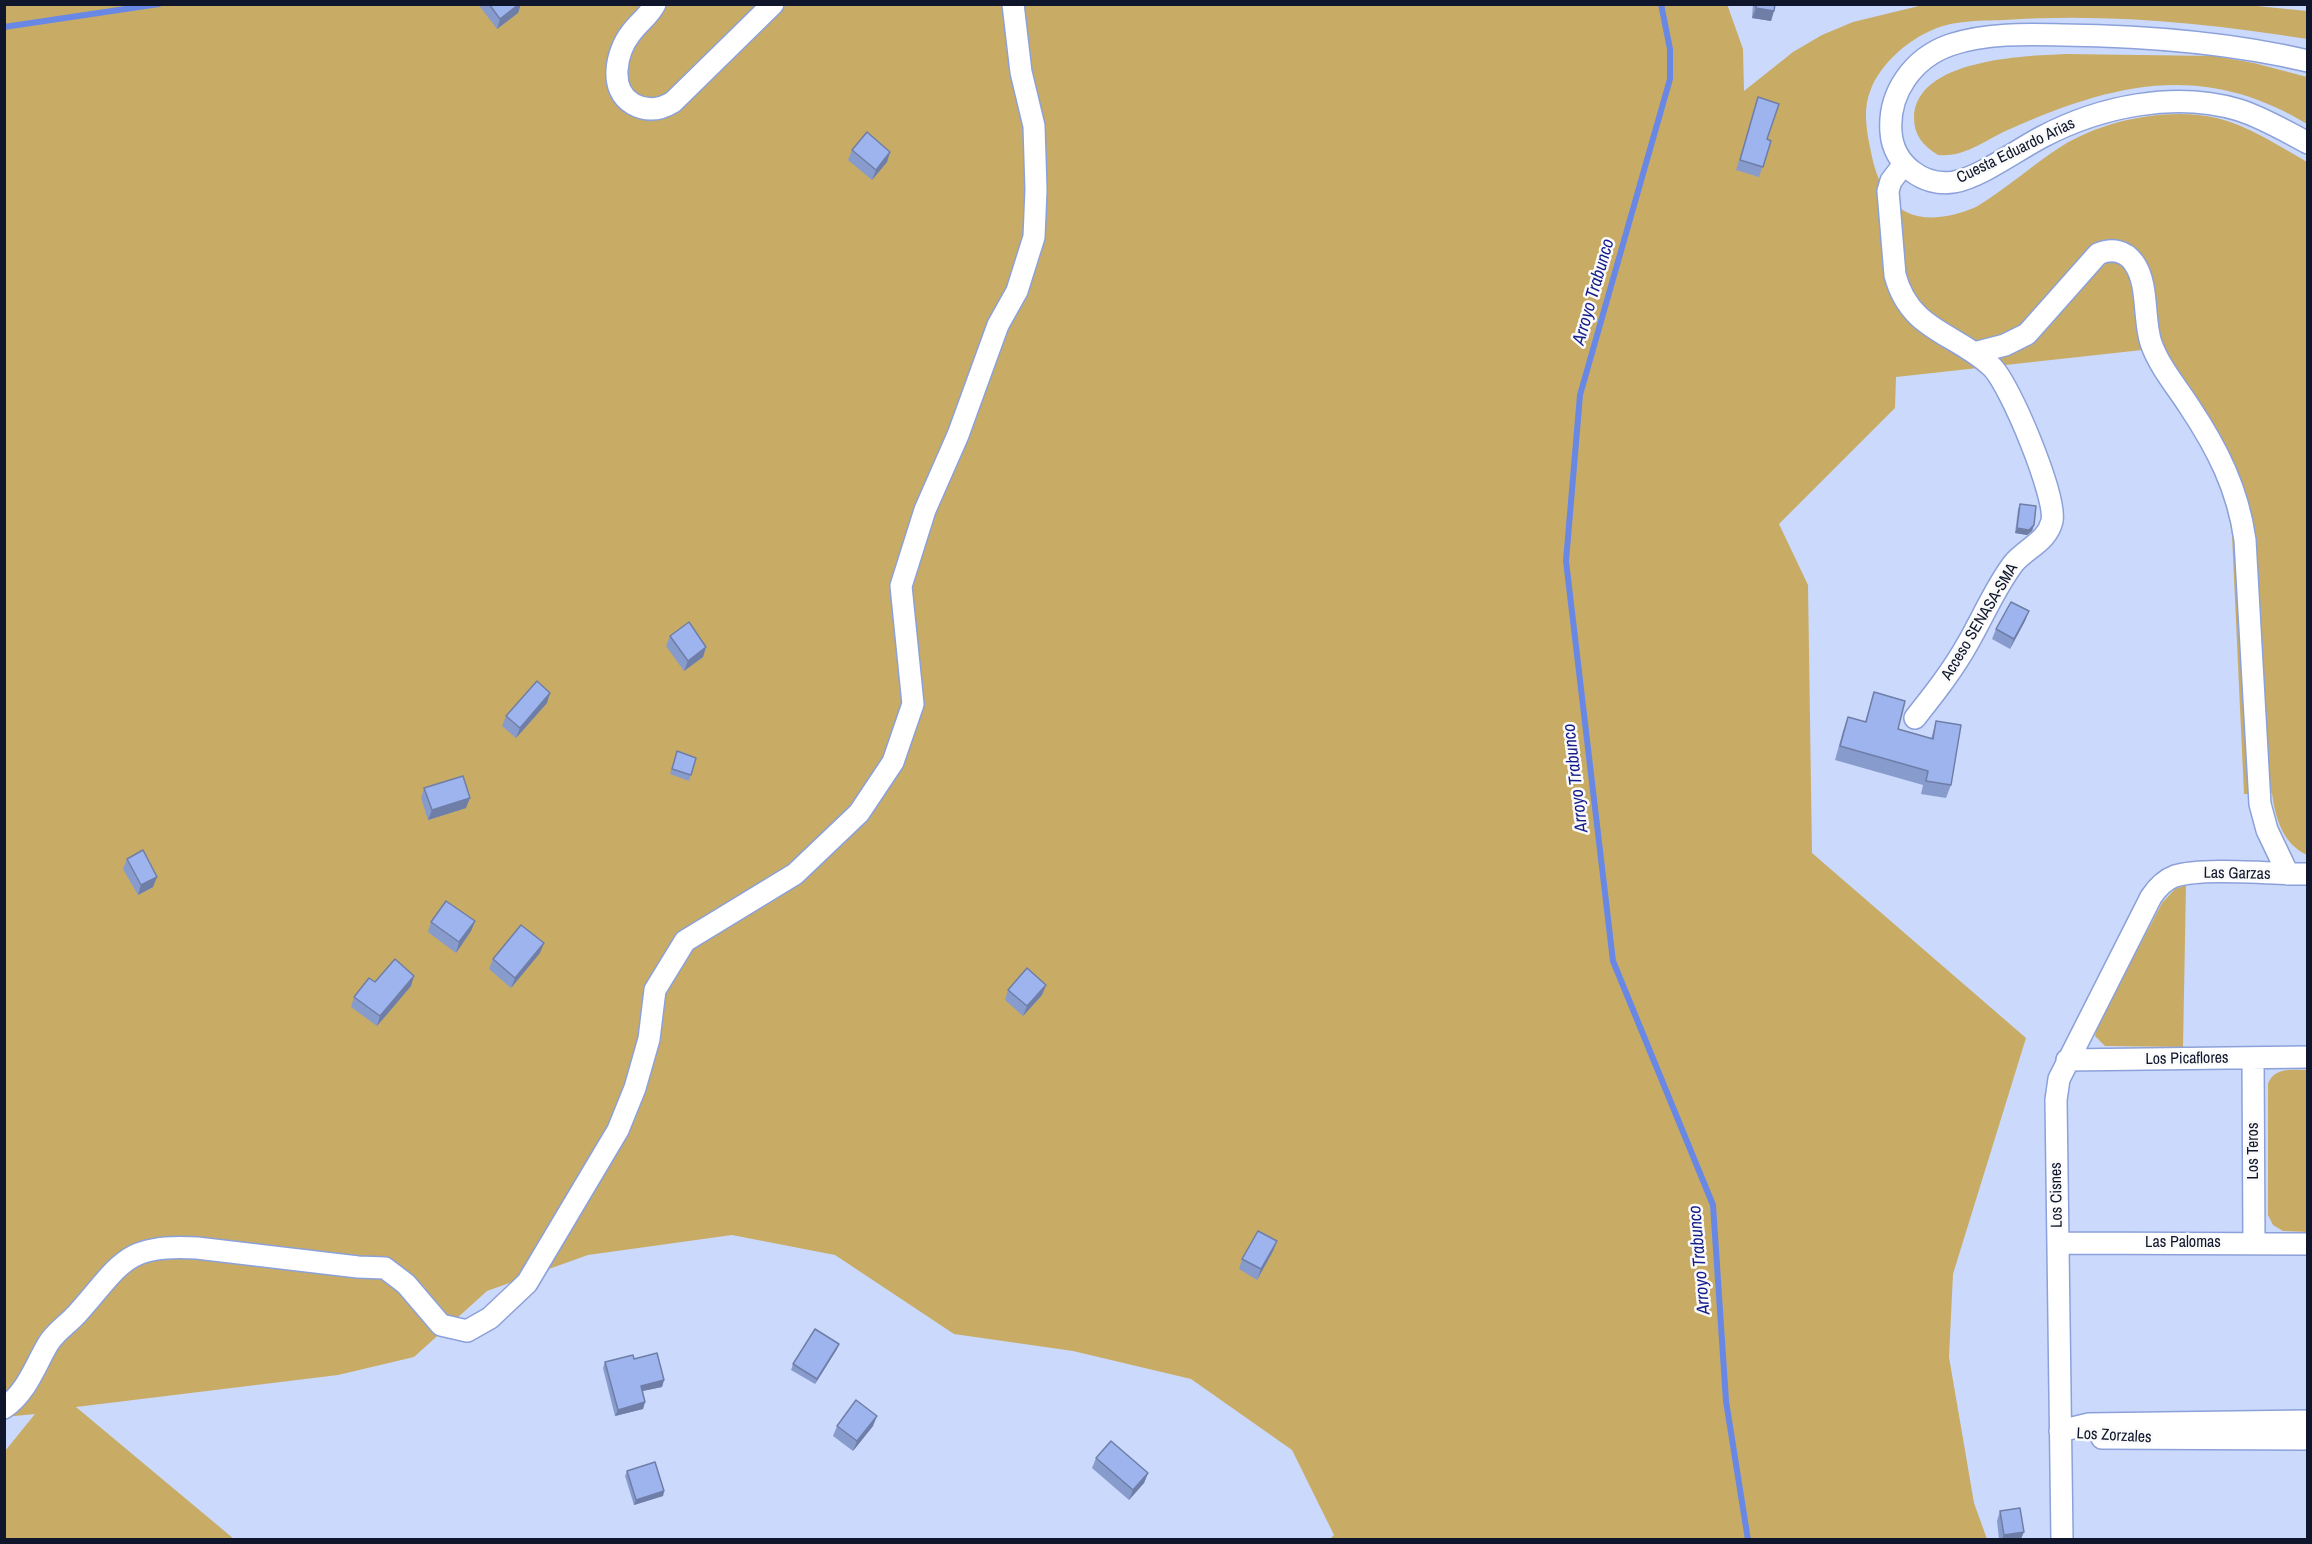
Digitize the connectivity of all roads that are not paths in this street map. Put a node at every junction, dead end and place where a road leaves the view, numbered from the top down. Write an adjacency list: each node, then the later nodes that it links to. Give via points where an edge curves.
1 (655, 4): 2 (street, via 629,34 616,73 630,103 652,110 673,102)
2 (773, 4)
3 (1013, 4): 17 (street, via 1021,72 1034,126 1034,237 1017,291 998,325 958,435 925,510 901,586 913,704 893,762 859,813 795,874 686,941 655,990 649,1039 618,1130 527,1283 490,1318 467,1331 441,1325 406,1284 385,1268 197,1248 145,1249 115,1268 50,1341 28,1382)
4 (2307, 61): 6 (street, via 2231,45 2121,36 2028,35 1963,42 1923,59 1896,95 1891,137)
5 (2307, 143): 6 (street, Cuesta Eduardo Arias, via 2241,111 2204,103 2166,101 2095,115 2067,125 1955,182 1926,180)
6 (1904, 164): 7 (street, Acceso SENASA-SMA, via 1888,191 1899,288 1924,322)
7 (1974, 353): 8 (street, Acceso SENASA-SMA, via 1992,367 2006,386 2050,494 2053,514 2048,532 2007,573 1952,670); 9 (street, via 2027,334 2098,254 2115,250 2125,254 2138,269 2155,353 2217,449 2238,502 2245,540 2260,804 2267,830)
8 (1915, 718)
9 (2298, 874): 10 (street, Las Garzas, via 2194,873)
10 (2167, 880): 13 (street, Los Cisnes, via 2151,897)
11 (2253, 1058): 12 (street, Los Picaflores); 13 (street, Los Picaflores); 15 (street, Los Teros)
12 (2307, 1058)
13 (2067, 1060): 14 (street, Los Cisnes, via 2056,1100)
14 (2058, 1243): 15 (street, Las Palomas); 19 (street, Los Cisnes)
15 (2254, 1244): 16 (street, Las Palomas)
16 (2307, 1244)
17 (4, 1408)
18 (2307, 1421): 19 (street, Los Zorzales, via 2089,1424)
19 (2060, 1431): 20 (street, Los Zorzales, via 2089,1438); 21 (street, Los Cisnes)
20 (2307, 1439)
21 (2062, 1539)

